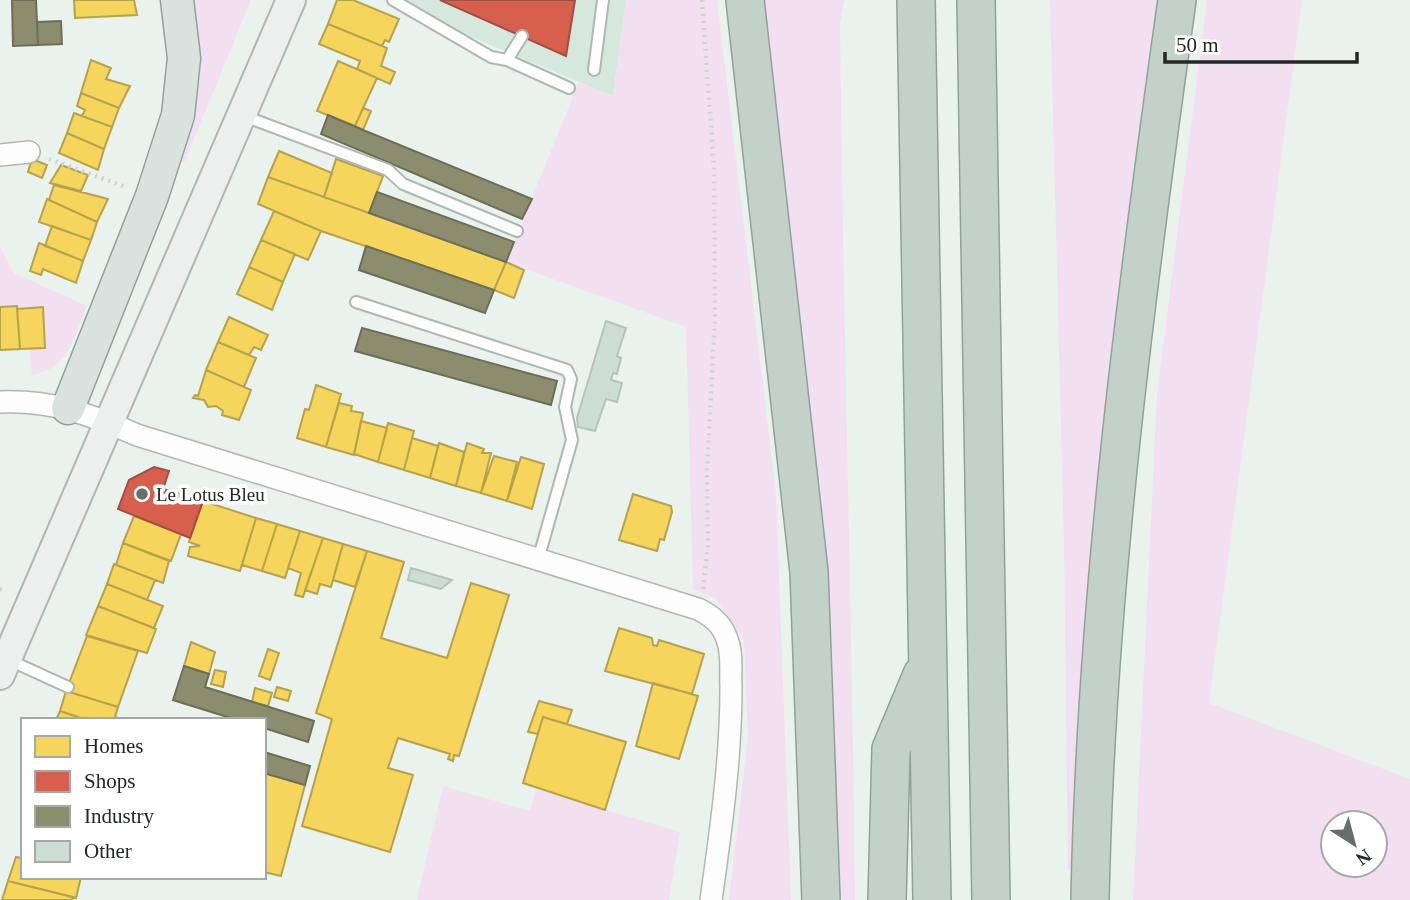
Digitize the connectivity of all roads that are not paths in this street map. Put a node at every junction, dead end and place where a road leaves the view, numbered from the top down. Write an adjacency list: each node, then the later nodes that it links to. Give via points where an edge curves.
1 (177, 0): 19 (main road, via 184,58 178,115 152,196)
2 (291, 0): 13 (main road)
3 (393, 0): 10 (lane, via 491,57)
4 (603, 0): 11 (lane)
5 (745, 0): 27 (highway, via 810,584)
6 (916, 0): 22 (highway)
7 (975, 0): 25 (highway)
8 (1177, 0): 32 (highway, via 1119,447 1093,797)
9 (522, 36): 10 (lane)
10 (507, 60): 12 (lane)
11 (593, 70)
12 (569, 88)
13 (242, 115): 16 (lane, via 388,170 403,184); 20 (main road)
14 (29, 152): 15 (street)
15 (0, 155)
16 (517, 231)
17 (356, 302): 21 (lane, via 567,370 571,379 565,407 572,440)
18 (0, 402): 19 (street, via 38,401)
19 (68, 408): 20 (street)
20 (107, 422): 21 (street); 23 (main road)
21 (538, 560): 26 (street, via 698,609 718,622 730,650 730,744)
22 (928, 662): 28 (highway, via 891,749); 29 (highway)
23 (3, 667): 24 (lane)
24 (68, 687)
25 (991, 836): 30 (highway); 31 (highway)
26 (711, 900)
27 (821, 900)
28 (887, 900)
29 (932, 900)
30 (991, 900)
31 (1016, 900)
32 (1090, 900)

